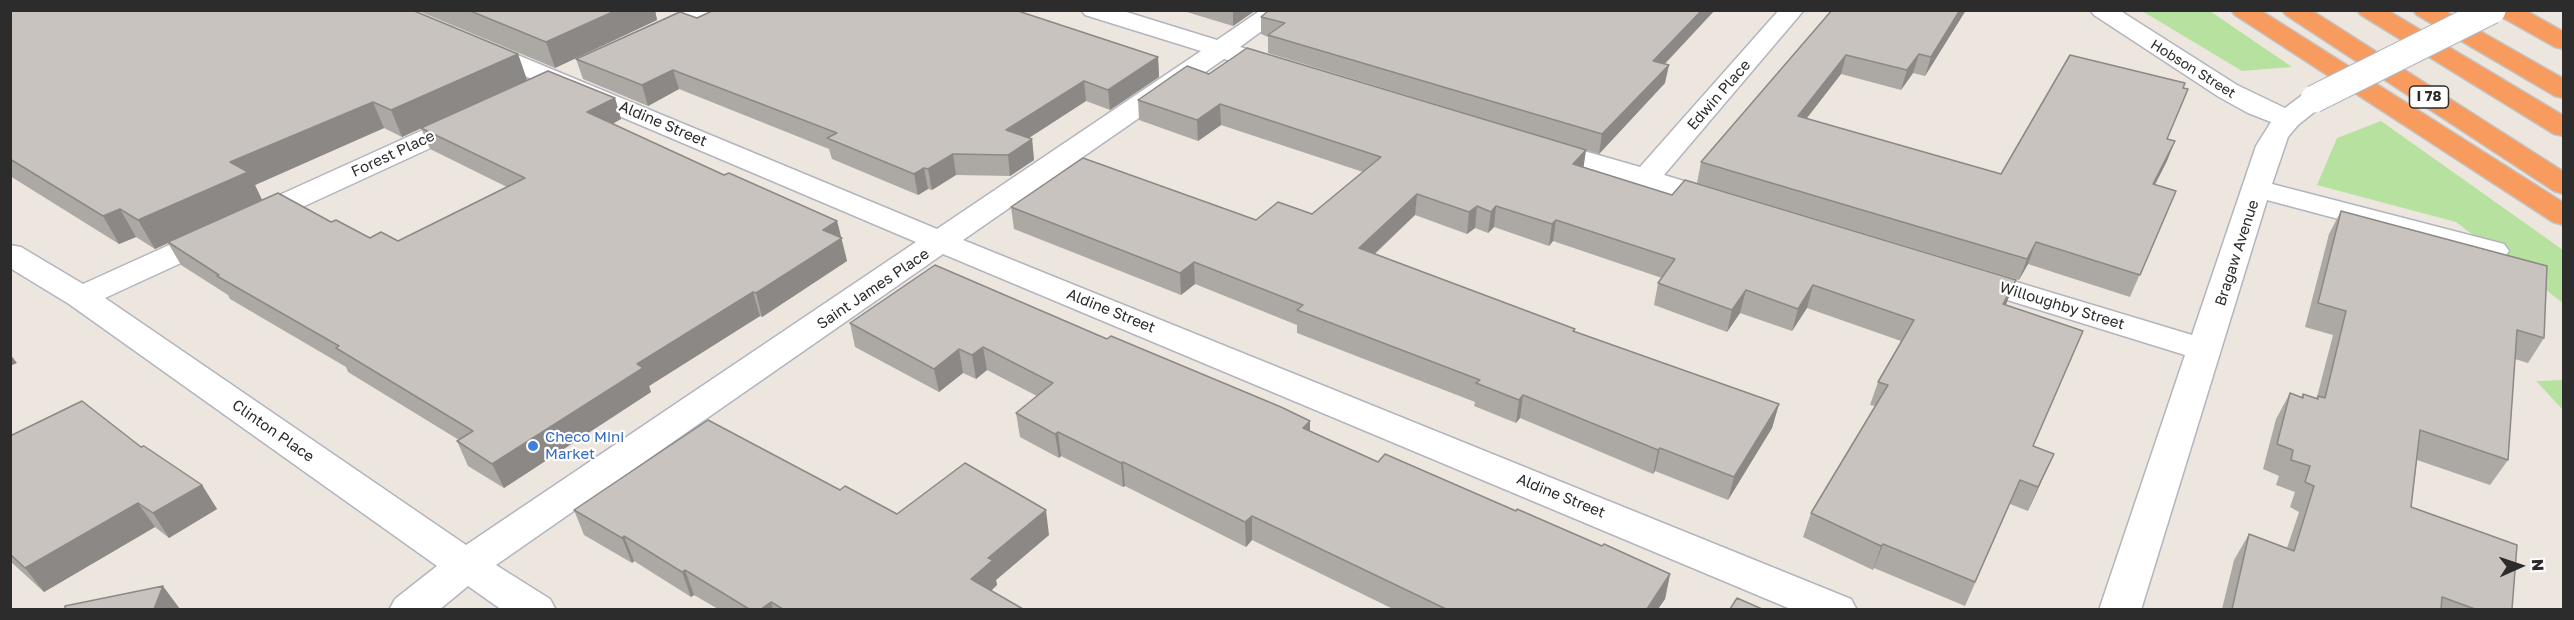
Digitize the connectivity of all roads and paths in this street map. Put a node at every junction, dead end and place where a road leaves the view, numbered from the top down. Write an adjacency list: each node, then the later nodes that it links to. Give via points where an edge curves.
1 (706, 10): 14 (street)
2 (1093, 10): 15 (street)
3 (1278, 10): 15 (street, Saint James Place)
4 (1792, 10): 25 (street, Edwin Place)
5 (2102, 10): 21 (street, Hobson Street, via 2257,107)
6 (2243, 10): 29 (highway)
7 (2294, 10): 26 (highway, I 78)
8 (2369, 10): 23 (highway)
9 (2425, 10): 19 (highway)
10 (2492, 10): 21 (street, bridge)
11 (2506, 10): 13 (highway)
12 (454, 38): 18 (street, Aldine Street)
13 (2564, 42)
14 (626, 47)
15 (1221, 49): 17 (street); 30 (street, Saint James Place)
16 (586, 66): 18 (street)
17 (1306, 75)
18 (556, 79): 20 (street); 30 (street, Aldine Street)
19 (2564, 90)
20 (521, 95)
21 (2301, 109): 27 (street, Bragaw Avenue, via 2275,136)
22 (489, 110): 34 (street, Forest Place)
23 (2564, 128)
24 (1521, 141): 25 (street)
25 (1646, 179): 28 (street)
26 (2564, 185)
27 (2258, 189): 31 (street); 35 (street, Bragaw Avenue)
28 (1748, 210)
29 (2564, 216)
30 (942, 242): 36 (street, Saint James Place); 39 (street, Aldine Street)
31 (2493, 251)
32 (10, 254): 34 (street, Clinton Place)
33 (1941, 269): 35 (street, Willoughby Street)
34 (81, 297): 36 (street, Clinton Place)
35 (2205, 350): 40 (street, Bragaw Avenue)
36 (466, 566): 37 (street, Saint James Place); 38 (street, Clinton Place)
37 (410, 609)
38 (535, 609)
39 (1836, 609)
40 (2120, 609)

